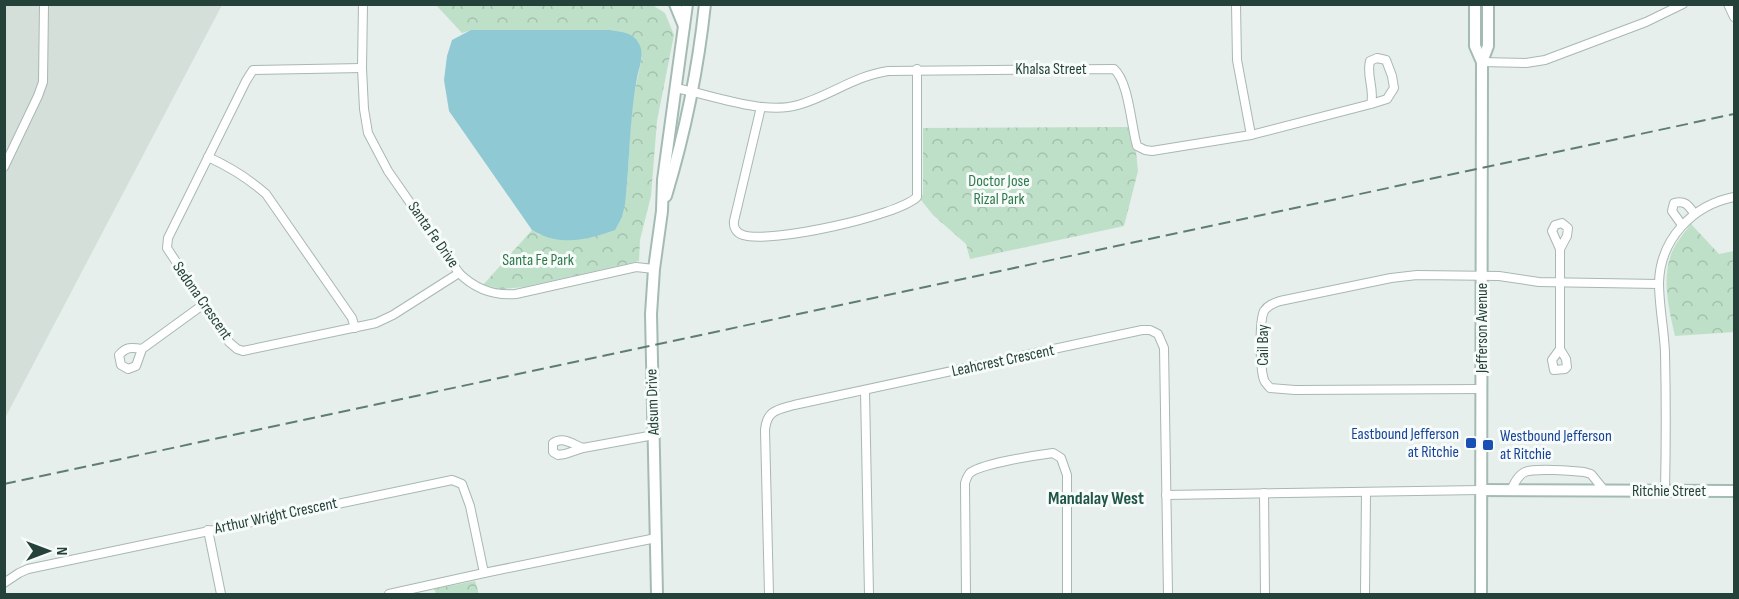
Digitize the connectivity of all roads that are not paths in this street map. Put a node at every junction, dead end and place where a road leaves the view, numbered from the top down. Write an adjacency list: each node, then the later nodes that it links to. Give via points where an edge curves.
1 (44, 4): 24 (street, via 43,82)
2 (363, 4): 16 (street, Santa Fe Drive)
3 (675, 4): 14 (street)
4 (687, 4): 14 (street, Adsum Drive)
5 (705, 4): 13 (street, Adsum Drive)
6 (714, 4): 13 (street)
7 (1236, 4): 22 (street, via 1237,60)
8 (1475, 4): 15 (street, Jefferson Avenue, via 1475,46)
9 (1488, 4): 15 (street, Jefferson Avenue, via 1488,46)
10 (1683, 4): 15 (street, via 1545,60)
11 (1728, 4): 12 (street)
12 (1734, 17)
13 (702, 28): 19 (street, Adsum Drive)
14 (685, 29): 18 (street, Adsum Drive)
15 (1482, 62): 32 (street, Jefferson Avenue)
16 (362, 68): 23 (street, Sedona Crescent, via 254,70); 31 (street, Santa Fe Drive, via 368,133 388,171)
17 (917, 69): 21 (street, Khalsa Street, via 869,74 787,108); 21 (street, via 917,197 902,207 852,222 767,237 738,232 734,221); 22 (street, Khalsa Street, via 1114,69 1124,85 1137,146 1145,150)
18 (676, 88): 19 (street, Khalsa Street); 26 (street, Adsum Drive)
19 (693, 91): 21 (street, Khalsa Street); 26 (street, Adsum Drive)
20 (1371, 104): 20 (street, Khalsa Street, via 1387,99 1394,88 1386,60 1377,58 1370,62); 22 (street, Khalsa Street)
21 (761, 107)
22 (1251, 135)
23 (208, 157): 35 (street, Sedona Crescent, via 168,238 167,248); 36 (street, via 251,180 266,194 352,318)
24 (4, 167)
25 (1734, 197): 27 (street)
26 (662, 211): 30 (street, Adsum Drive)
27 (1694, 213): 28 (street); 28 (street, via 1686,203 1674,203 1672,211)
28 (1682, 225): 34 (street, via 1665,253)
29 (1560, 249): 33 (street)
30 (654, 269): 31 (street, Santa Fe Drive, via 636,267 501,295 482,290); 41 (street, Adsum Drive)
31 (459, 273): 36 (street, Sedona Crescent, via 393,315)
32 (1482, 276): 33 (street); 39 (street, Jefferson Avenue); 39 (street, Cail Bay, via 1391,278 1280,301 1269,305 1262,322 1264,381 1276,390)
33 (1560, 282): 34 (street); 38 (street)
34 (1659, 284): 46 (street, via 1665,350)
35 (204, 304): 36 (street, Sedona Crescent, via 229,342 243,351); 37 (street)
36 (355, 328)
37 (142, 349)
38 (1560, 349)
39 (1482, 389): 43 (street, Jefferson Avenue)
40 (865, 391): 50 (street, Leahcrest Crescent, via 1150,330 1158,334 1164,348); 58 (street, Leahcrest Crescent, via 780,409 766,420); 59 (street)
41 (654, 435): 42 (street); 52 (street, Adsum Drive)
42 (582, 448)
43 (1481, 490): 44 (street, Ritchie Street); 48 (street); 65 (street, Jefferson Avenue)
44 (1510, 490): 45 (street, Ritchie Street); 45 (street, via 1526,471 1576,471 1591,474)
45 (1604, 490): 46 (street, Ritchie Street)
46 (1665, 491): 47 (street, Ritchie Street)
47 (1734, 491)
48 (1366, 492): 49 (street); 64 (street)
49 (1264, 493): 50 (street); 63 (street)
50 (1166, 495): 62 (street, Leahcrest Crescent)
51 (208, 530): 53 (street, Arthur Wright Crescent, via 452,480 462,484 470,506); 54 (street, Arthur Wright Crescent, via 28,569); 55 (street)
52 (656, 538): 53 (street); 57 (street, Adsum Drive)
53 (484, 573): 56 (street)
54 (4, 583)
55 (221, 594)
56 (389, 594)
57 (657, 594)
58 (769, 594)
59 (868, 594)
60 (966, 594): 61 (street, via 968,474 987,465 1053,453 1061,458 1067,475)
61 (1066, 594)
62 (1168, 594)
63 (1265, 594)
64 (1365, 594)
65 (1481, 594)

